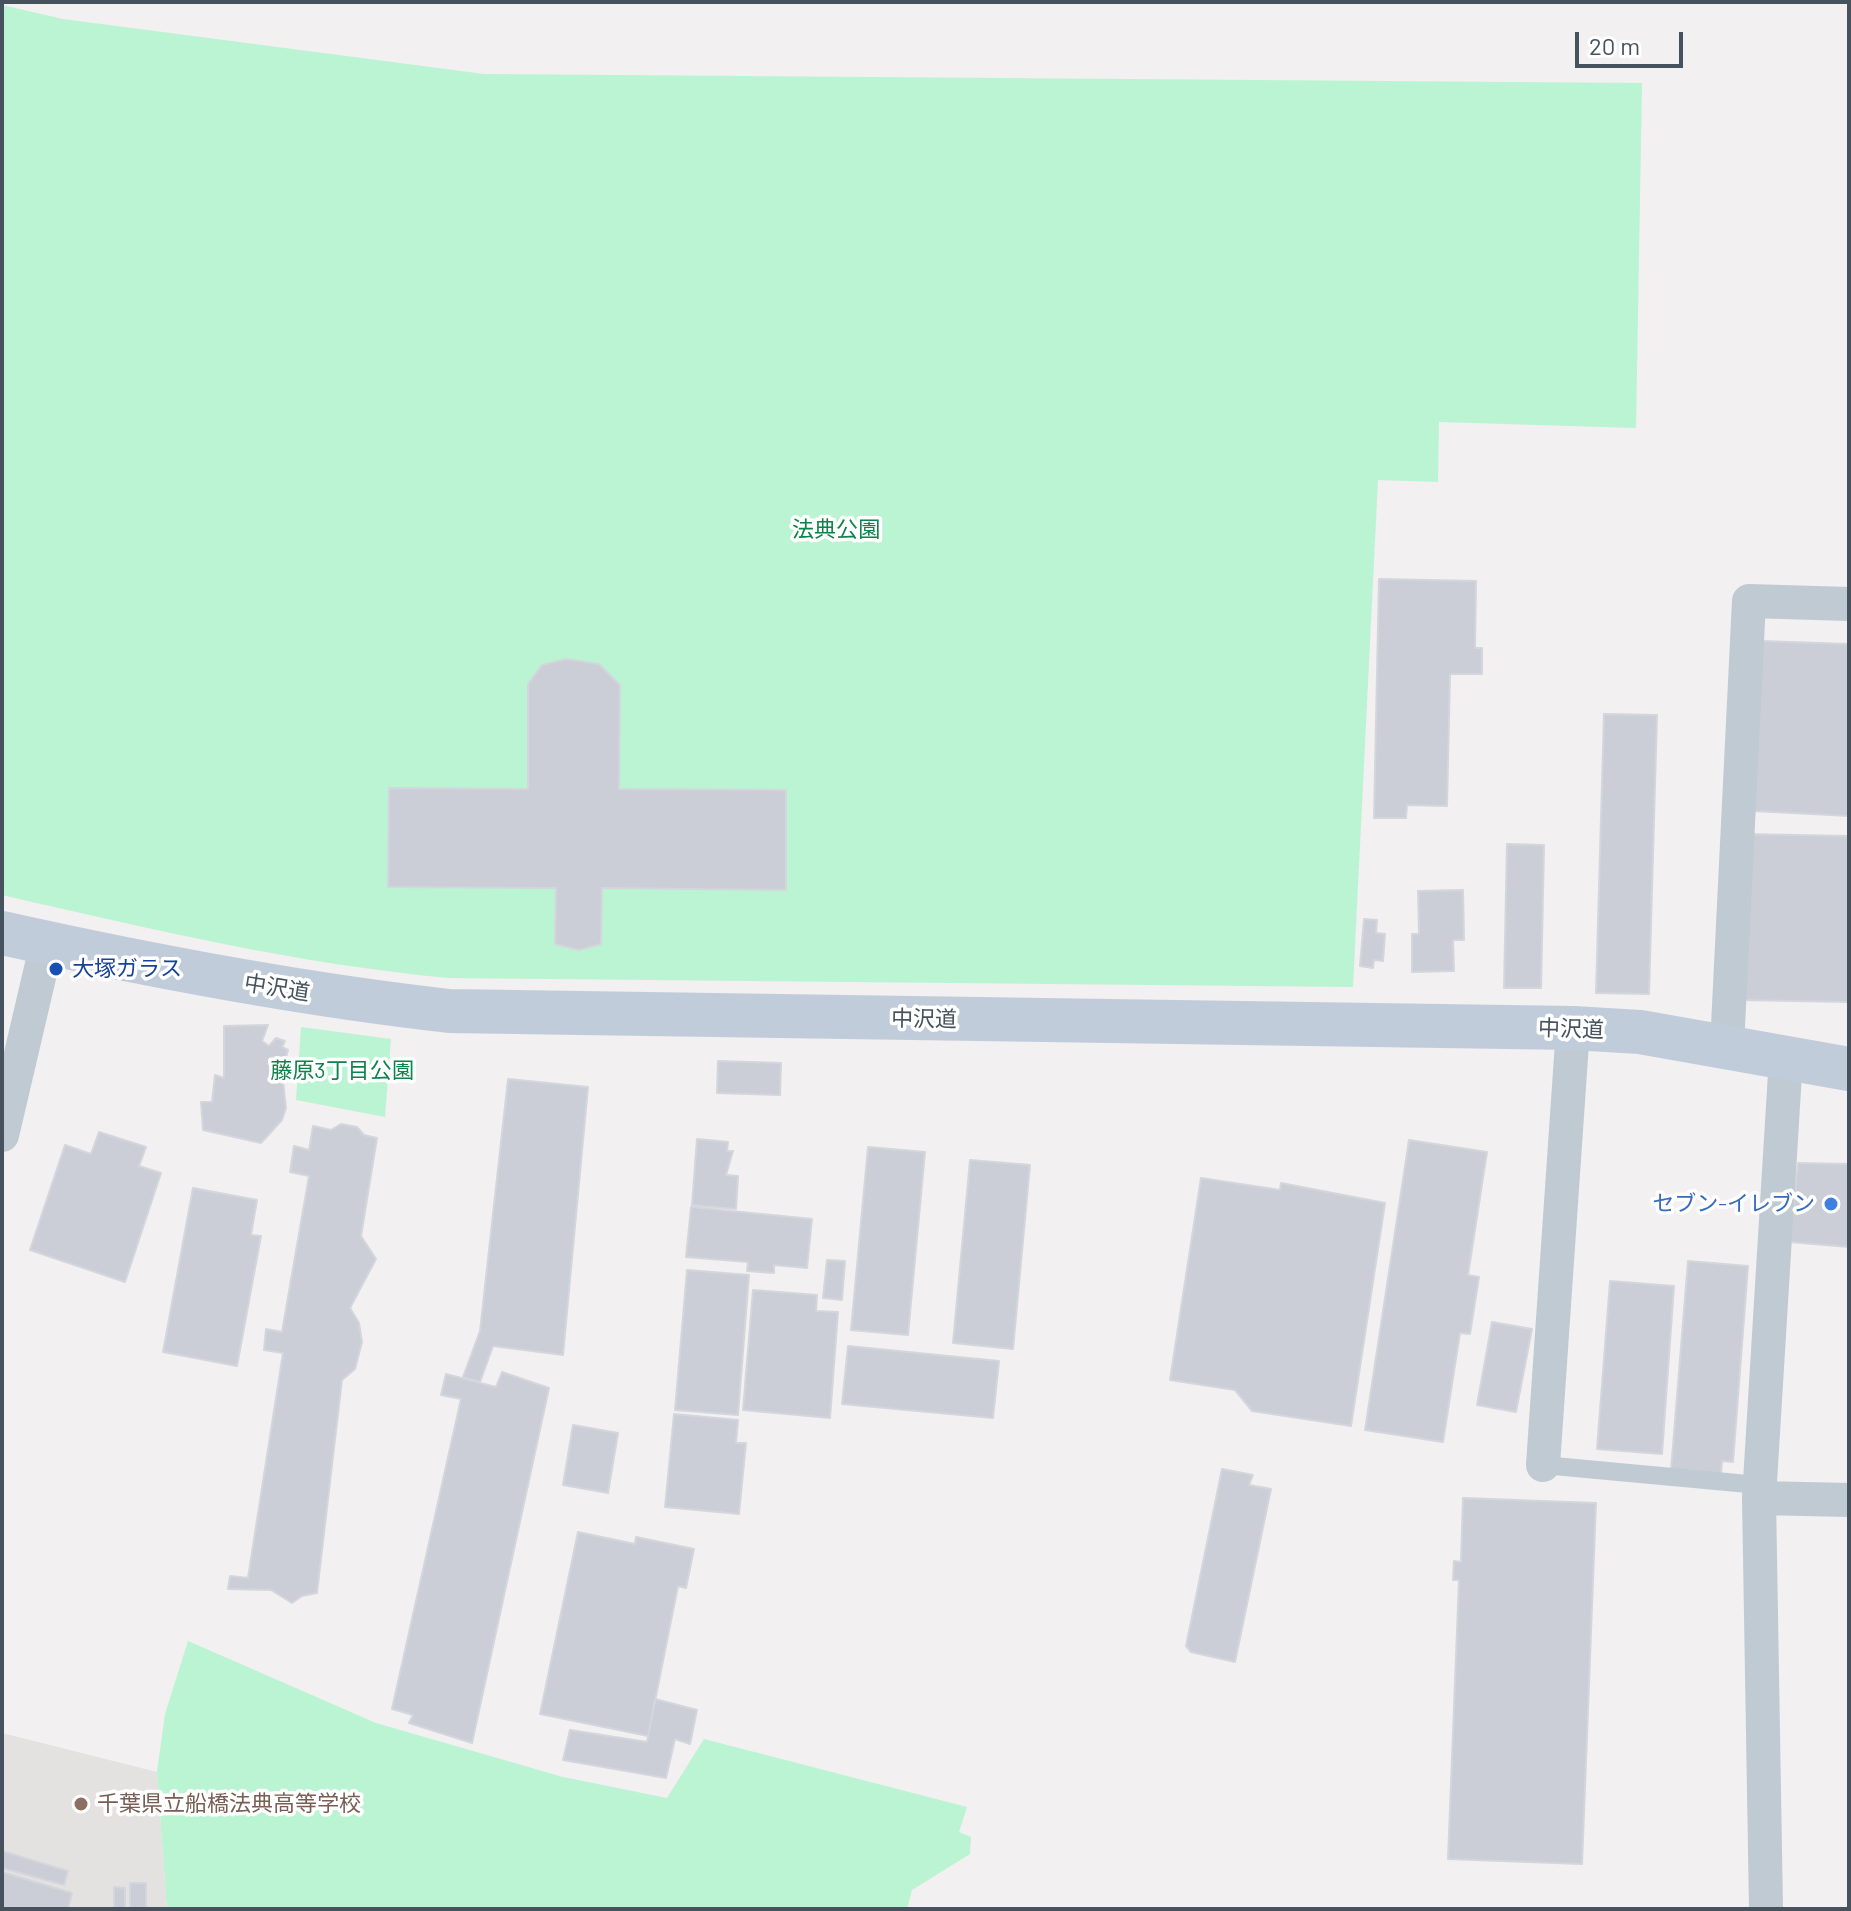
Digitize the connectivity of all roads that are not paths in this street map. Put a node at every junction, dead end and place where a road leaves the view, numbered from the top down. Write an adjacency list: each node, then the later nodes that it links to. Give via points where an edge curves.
1 (1849, 604): 5 (street, via 1749,601)
2 (2, 933): 3 (street, 中沢道)
3 (47, 943): 4 (street, 中沢道, via 215,978 449,1011); 8 (street)
4 (1573, 1028): 5 (street, 中沢道); 9 (street)
5 (1727, 1046): 6 (street, 中沢道)
6 (1786, 1057): 7 (street, 中沢道); 10 (street)
7 (1849, 1069)
8 (2, 1135)
9 (1543, 1465): 10 (lane)
10 (1759, 1492): 11 (street); 12 (street)
11 (1849, 1500)
12 (1766, 1909)

